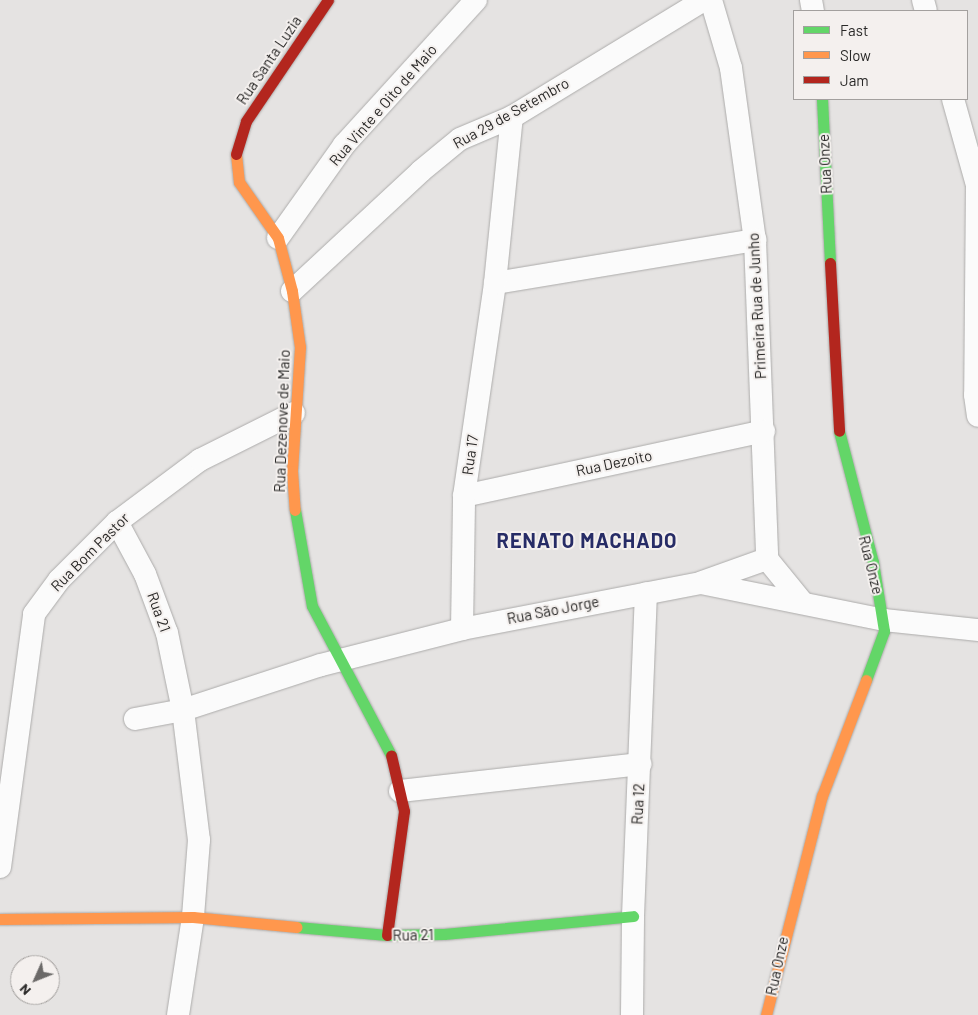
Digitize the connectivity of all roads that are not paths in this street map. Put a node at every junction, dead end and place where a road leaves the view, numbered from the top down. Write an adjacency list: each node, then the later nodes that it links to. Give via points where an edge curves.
1 (328, 0): 8 (street, Rua Santa Luzia, via 271,81)
2 (476, 0): 9 (street, Rua Vinte e Oito de Maio, via 344,145)
3 (704, 0): 7 (street, Rua 29 de Setembro)
4 (711, 0): 10 (street, Primeira Rua de Junho, via 731,68)
5 (822, 100): 22 (street, Rua Onze, via 838,426 873,562)
6 (953, 100): 14 (street, via 977,186 975,395)
7 (512, 117): 11 (street, Rua 17); 12 (street, Rua 29 de Setembro, via 460,139 440,154)
8 (238, 139): 9 (street, Rua Dezenove de Maio, via 239,182)
9 (278, 238): 12 (street, Rua Dezenove de Maio)
10 (755, 240): 11 (street); 15 (street, Primeira Rua de Junho)
11 (495, 283): 16 (street, Rua 17)
12 (292, 291): 13 (street, Rua Dezenove de Maio, via 300,347)
13 (294, 413): 17 (street, Rua Bom Pastor, via 200,460); 25 (street, Rua Dezenove de Maio, via 292,472 297,535 312,606)
14 (978, 416)
15 (764, 431): 16 (street, Rua Dezoito); 18 (street, Primeira Rua de Junho)
16 (464, 496): 23 (street, Rua 17)
17 (117, 522): 26 (street, Rua 21, via 144,574 168,633); 30 (street, Rua Bom Pastor, via 59,580 34,614)
18 (767, 559): 19 (street); 21 (street)
19 (701, 583): 20 (street, Rua São Jorge); 21 (street, Rua São Jorge)
20 (646, 593): 23 (street, Rua São Jorge); 28 (street, Rua 12)
21 (803, 603): 22 (street, Rua São Jorge)
22 (884, 620): 24 (street, Rua São Jorge); 37 (street, Rua Onze, via 882,644 822,796)
23 (462, 629): 25 (street, Rua São Jorge)
24 (978, 630)
25 (340, 661): 26 (street, Rua São Jorge); 29 (street, Rua Dezenove de Maio, via 380,729 396,767)
26 (183, 710): 27 (street, Rua São Jorge); 32 (street, Rua 21, via 199,840)
27 (135, 719)
28 (640, 764): 29 (street); 31 (street, Rua 12)
29 (400, 791): 34 (street, Rua Dezenove de Maio, via 404,811)
30 (0, 867)
31 (632, 916): 34 (street, Rua 21, via 444,934); 36 (street, Rua 12)
32 (193, 918): 33 (street, Rua 21); 34 (street, Rua 21); 35 (street, Rua 21)
33 (0, 919)
34 (387, 935)
35 (178, 1015)
36 (632, 1015)
37 (766, 1015)

